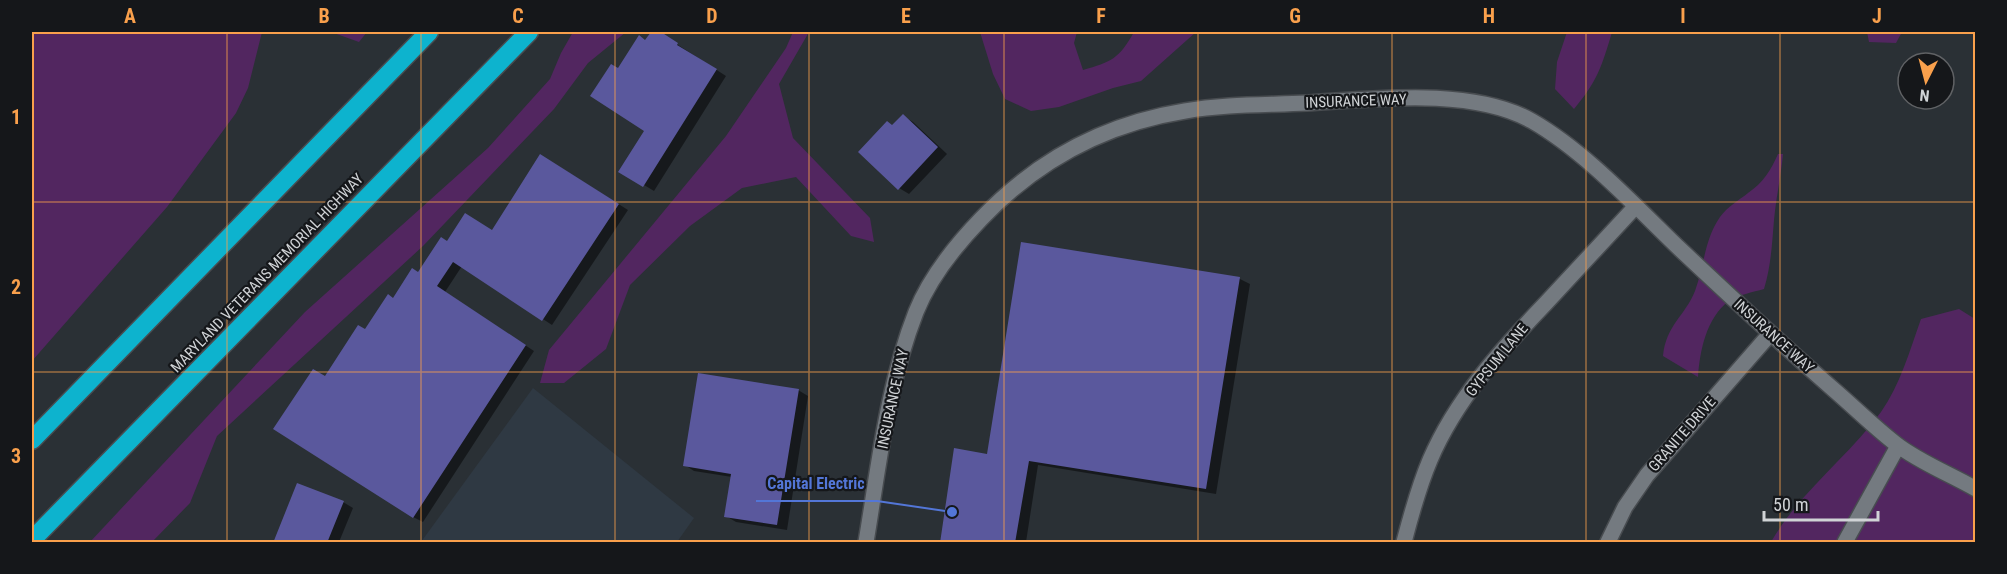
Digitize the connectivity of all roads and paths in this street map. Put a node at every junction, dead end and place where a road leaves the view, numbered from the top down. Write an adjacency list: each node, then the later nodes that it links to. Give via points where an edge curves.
1 (429, 32): 5 (highway)
2 (530, 32): 8 (highway, MARYLAND VETERANS MEMORIAL HIGHWAY)
3 (1636, 206): 4 (street, INSURANCE WAY); 9 (street, INSURANCE WAY, via 1575,150 1529,120 1481,103 1396,99 1226,106 1184,111 1096,136 1056,156 990,209 932,281 917,308 894,380); 10 (street, GYPSUM LANE, via 1520,331 1458,408 1430,460)
4 (1770, 333): 6 (street, INSURANCE WAY); 11 (street, GRANITE DRIVE, via 1647,475 1625,507)
5 (32, 440)
6 (1898, 446): 7 (street, INSURANCE WAY); 12 (street)
7 (1976, 489)
8 (32, 540)
9 (866, 543)
10 (1404, 543)
11 (1608, 543)
12 (1845, 543)

